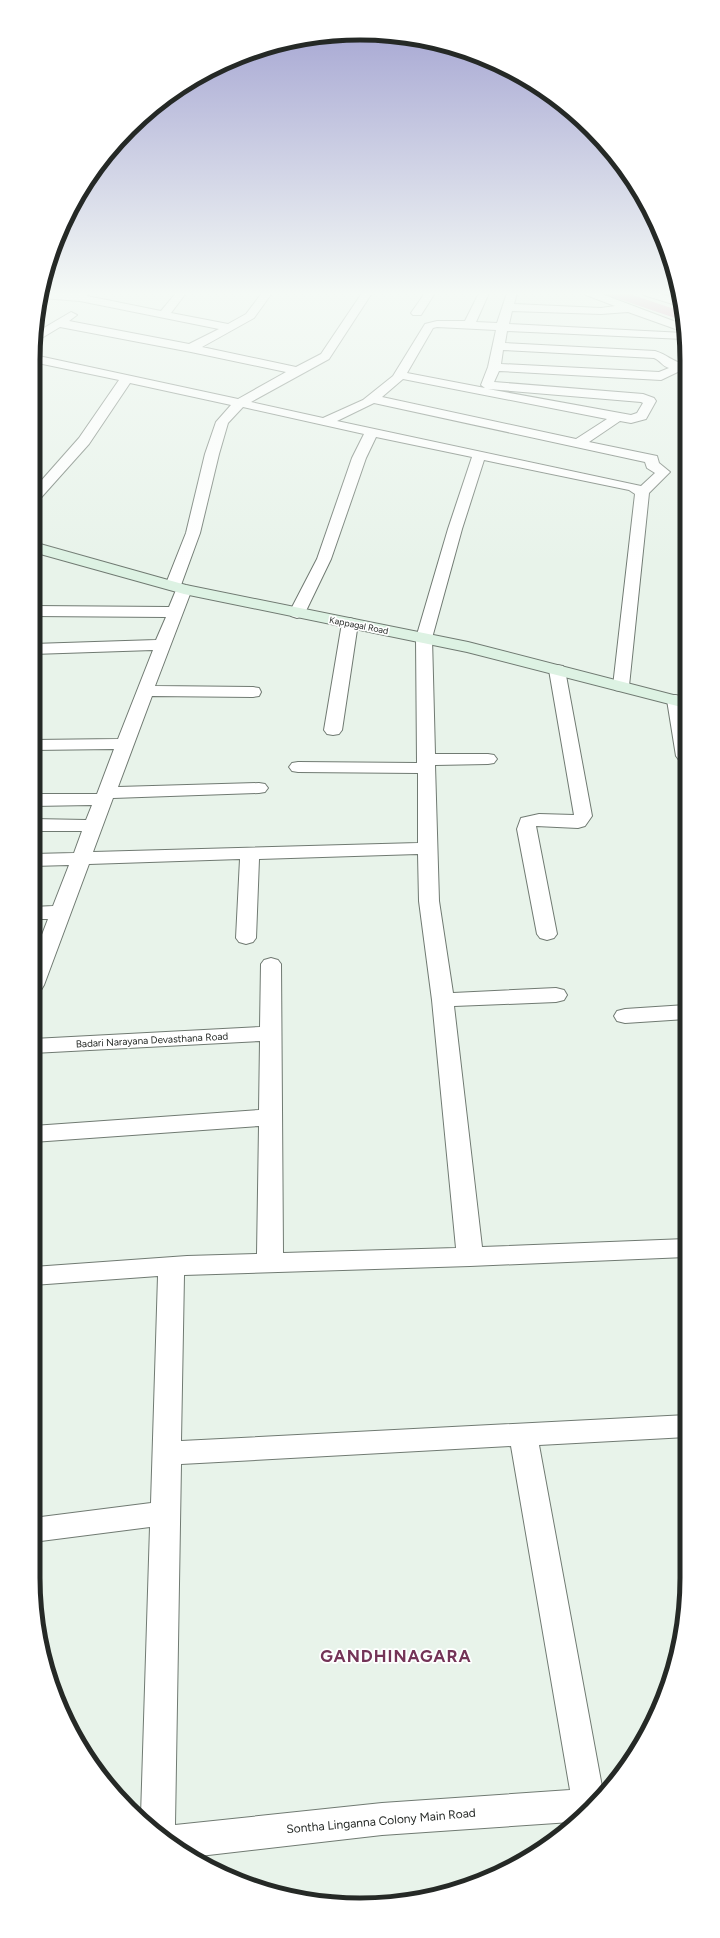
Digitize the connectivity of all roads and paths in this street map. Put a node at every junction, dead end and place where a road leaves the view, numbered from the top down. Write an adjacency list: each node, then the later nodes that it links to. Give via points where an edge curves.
1 (123, 383): 27 (street, via 84,441)
2 (152, 383): 11 (street)
3 (274, 383): 11 (street)
4 (391, 383): 9 (street)
5 (443, 383): 7 (street)
6 (488, 383): 8 (street)
7 (451, 385): 8 (street); 15 (street)
8 (484, 393): 10 (street); 17 (street, via 643,398 650,401 642,416 631,419)
9 (372, 399): 15 (street); 20 (street)
10 (529, 401): 13 (street); 14 (street)
11 (240, 403): 20 (street); 30 (street, via 222,422)
12 (468, 409): 16 (street)
13 (518, 409)
14 (570, 409): 17 (street); 19 (street)
15 (421, 410): 16 (street)
16 (458, 417): 21 (street)
17 (618, 417): 25 (street)
18 (508, 418): 21 (street)
19 (559, 418)
20 (324, 422): 23 (street)
21 (497, 426): 24 (street)
22 (548, 426): 24 (street)
23 (372, 432): 26 (street); 33 (street, via 359,458 324,559)
24 (537, 434): 25 (street)
25 (578, 443): 28 (street, via 652,459 652,465 663,472)
26 (480, 455): 28 (street, via 633,487); 35 (street, via 455,529)
27 (40, 490)
28 (642, 492): 39 (street)
29 (40, 549): 30 (main road, Kappagal Road)
30 (179, 588): 32 (street); 33 (main road, Kappagal Road)
31 (40, 611): 32 (street)
32 (175, 612): 36 (street)
33 (297, 613): 34 (main road, Kappagal Road)
34 (350, 624): 35 (main road, Kappagal Road); 43 (street)
35 (424, 638): 38 (main road, Kappagal Road); 47 (street)
36 (163, 645): 37 (street); 40 (street)
37 (40, 649)
38 (557, 670): 39 (main road, Kappagal Road); 60 (street, via 583,816 578,822 528,822 526,829)
39 (621, 686): 42 (main road, Kappagal Road)
40 (145, 691): 41 (street); 44 (street)
41 (253, 692)
42 (680, 701)
43 (333, 730)
44 (125, 744): 45 (street); 50 (street)
45 (40, 746)
46 (488, 759): 47 (street)
47 (426, 764): 48 (street); 54 (street)
48 (298, 767)
49 (260, 788): 50 (street)
50 (105, 796): 51 (street); 53 (street)
51 (40, 800)
52 (40, 825): 53 (street)
53 (94, 826): 56 (street)
54 (427, 848): 55 (street); 65 (street, via 429,901)
55 (250, 854): 56 (street); 61 (street)
56 (81, 859): 57 (street); 58 (street)
57 (40, 860)
58 (61, 912): 59 (street); 62 (street)
59 (40, 913)
60 (547, 934)
61 (246, 938)
62 (40, 956)
63 (271, 964): 68 (street)
64 (556, 995): 65 (street)
65 (443, 1000): 73 (street)
66 (680, 1012): 67 (street)
67 (625, 1016)
68 (271, 1033): 69 (street, Badari Narayana Devasthana Road); 70 (street)
69 (40, 1046)
70 (271, 1117): 71 (street); 74 (street)
71 (40, 1134)
72 (680, 1248): 73 (street)
73 (470, 1257): 74 (street)
74 (270, 1262): 75 (street)
75 (171, 1266): 76 (street); 79 (street)
76 (40, 1275)
77 (680, 1426): 78 (street)
78 (524, 1434): 79 (street); 82 (street)
79 (166, 1453): 80 (street)
80 (165, 1513): 81 (street); 84 (street)
81 (40, 1529)
82 (588, 1802)
83 (585, 1805): 85 (street, Sontha Linganna Colony Main Road, via 382,1819)
84 (158, 1826)
85 (178, 1842)

